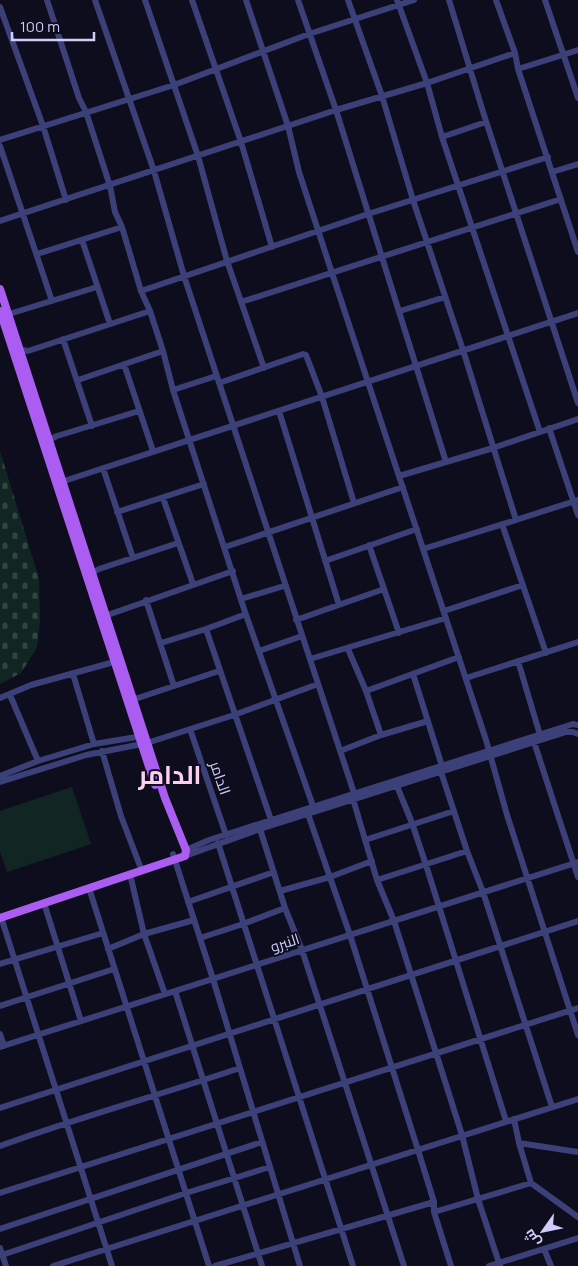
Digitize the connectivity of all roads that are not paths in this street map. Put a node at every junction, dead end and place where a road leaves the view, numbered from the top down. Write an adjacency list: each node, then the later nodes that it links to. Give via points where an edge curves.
1 (47, 0): 29 (street)
2 (95, 0): 27 (street)
3 (145, 0): 24 (street)
4 (192, 0): 21 (street)
5 (246, 0): 17 (street)
6 (298, 0): 15 (street)
7 (348, 0): 14 (street)
8 (414, 0): 12 (street)
9 (449, 0): 20 (street)
10 (496, 0): 18 (street)
11 (546, 0): 19 (street)
12 (398, 2): 14 (street); 23 (street)
13 (0, 7): 31 (street)
14 (355, 20): 15 (street); 25 (street)
15 (309, 34): 17 (street); 28 (street)
16 (578, 50): 19 (street)
17 (264, 52): 21 (street); 32 (street)
18 (515, 54): 20 (street); 22 (street)
19 (564, 55): 22 (street); 26 (street)
20 (470, 68): 23 (street); 30 (street)
21 (217, 69): 24 (street); 35 (street)
22 (518, 69): 38 (street)
23 (427, 83): 25 (street); 33 (street)
24 (174, 86): 27 (street); 37 (street)
25 (382, 96): 28 (street); 47 (street)
26 (578, 98)
27 (130, 99): 29 (street); 40 (street)
28 (336, 110): 32 (street); 49 (street)
29 (86, 112): 31 (street); 43 (street)
30 (486, 122): 33 (street); 41 (street)
31 (43, 126): 34 (street); 46 (street)
32 (288, 126): 35 (street); 54 (street)
33 (442, 137): 44 (street)
34 (0, 140)
35 (241, 142): 37 (street); 58 (street)
36 (0, 146): 48 (street)
37 (198, 156): 40 (street); 62 (street)
38 (548, 157): 41 (street); 42 (street)
39 (578, 164): 42 (street)
40 (154, 171): 43 (street); 64 (street)
41 (502, 172): 44 (street); 50 (street)
42 (552, 172): 45 (street)
43 (110, 186): 46 (street); 52 (street)
44 (458, 186): 47 (street); 53 (street)
45 (561, 199): 50 (street); 55 (street)
46 (66, 200): 48 (street)
47 (413, 200): 49 (street); 57 (street)
48 (23, 213): 51 (street); 60 (street)
49 (368, 214): 54 (street); 61 (street)
50 (516, 214): 53 (street); 76 (street)
51 (0, 221)
52 (122, 227): 56 (street); 67 (street)
53 (473, 229): 57 (street); 79 (street)
54 (318, 231): 58 (street); 63 (street)
55 (575, 232): 59 (street)
56 (82, 240): 60 (street); 65 (street)
57 (427, 242): 61 (street); 68 (street)
58 (272, 247): 62 (street)
59 (578, 252)
60 (37, 254): 69 (street)
61 (382, 257): 63 (street); 72 (street)
62 (227, 262): 64 (street); 70 (street)
63 (332, 273): 70 (street); 89 (street)
64 (184, 276): 67 (street); 87 (street)
65 (97, 287): 69 (street); 77 (street)
66 (0, 289): 75 (main road)
67 (141, 291): 71 (street)
68 (445, 297): 72 (street); 82 (street)
69 (52, 301): 75 (street)
70 (241, 302): 86 (street)
71 (150, 311): 77 (street); 83 (street)
72 (400, 311): 85 (street)
73 (0, 312): 78 (main road)
74 (578, 313): 76 (street)
75 (8, 314): 81 (main road)
76 (552, 322): 79 (street); 93 (street)
77 (110, 324): 80 (street)
78 (3, 330): 81 (main road)
79 (508, 336): 82 (street); 100 (street)
80 (63, 339): 81 (street, via 28,351); 88 (street)
81 (16, 349): 101 (main road); 108 (main road)
82 (463, 350): 85 (street); 103 (street)
83 (164, 351): 84 (street); 91 (street)
84 (124, 364): 88 (street); 94 (street)
85 (417, 366): 89 (street); 105 (street)
86 (264, 368): 90 (street); 92 (street, via 306,355)
87 (216, 376): 90 (street); 91 (street)
88 (78, 380): 97 (street)
89 (368, 382): 92 (street); 107 (street)
90 (219, 383): 98 (street)
91 (173, 390): 102 (street)
92 (322, 398): 95 (street); 113 (street)
93 (578, 403)
94 (139, 411): 97 (street); 104 (street)
95 (279, 411): 98 (street); 116 (street)
96 (578, 419): 99 (street)
97 (92, 426): 101 (street)
98 (233, 426): 102 (street); 120 (street)
99 (549, 428): 100 (street); 112 (street)
100 (540, 432): 103 (street)
101 (49, 440): 108 (main road)
102 (189, 440): 104 (street); 109 (street)
103 (493, 448): 105 (street); 117 (street)
104 (153, 452): 106 (street)
105 (446, 462): 107 (street)
106 (103, 468): 108 (street); 114 (street)
107 (399, 476): 110 (street)
108 (59, 482): 128 (main road); 138 (main road)
109 (204, 484): 111 (street); 123 (street)
110 (403, 487): 113 (street); 119 (street)
111 (164, 498): 114 (street); 121 (street)
112 (576, 501): 115 (street); 117 (street)
113 (354, 503): 116 (street)
114 (117, 512): 125 (street)
115 (578, 515)
116 (311, 518): 120 (street); 126 (street)
117 (516, 520): 118 (street)
118 (502, 524): 124 (street); 130 (street)
119 (417, 529): 122 (street); 124 (street)
120 (267, 533): 123 (street); 131 (street)
121 (178, 542): 125 (street); 129 (street)
122 (369, 545): 126 (street); 132 (street)
123 (225, 547): 127 (street)
124 (423, 549): 136 (street)
125 (133, 558): 128 (street)
126 (325, 561): 135 (street)
127 (233, 571): 129 (street); 133 (street)
128 (92, 574): 138 (main road)
129 (193, 584): 134 (street)
130 (523, 585): 136 (street); 148 (street)
131 (284, 586): 133 (street); 140 (street)
132 (384, 589): 135 (street); 142 (street)
133 (241, 599): 137 (street)
134 (146, 600): 138 (street); 145 (street)
135 (339, 605): 140 (street)
136 (444, 610): 139 (street)
137 (246, 614): 141 (street); 147 (street)
138 (103, 616): 152 (main road); 163 (main road)
139 (446, 618): 142 (street); 149 (street)
140 (296, 620): 143 (street)
141 (206, 629): 145 (street); 153 (street)
142 (399, 633): 146 (street)
143 (302, 636): 147 (street); 150 (street)
144 (578, 642): 148 (street)
145 (161, 643): 158 (street)
146 (348, 649): 150 (street); 159 (street)
147 (259, 651): 162 (street)
148 (546, 652): 151 (street)
149 (459, 657): 155 (street); 156 (street)
150 (310, 659): 157 (street)
151 (518, 661): 156 (street); 171 (street)
152 (114, 662): 154 (street); 172 (main road)
153 (220, 671): 158 (street); 164 (street)
154 (73, 674): 160 (street, via 31,685); 174 (street)
155 (413, 674): 159 (street); 165 (street)
156 (466, 678): 177 (street)
157 (318, 684): 162 (street); 176 (street)
158 (174, 686): 163 (street)
159 (366, 691): 170 (street)
160 (10, 695): 161 (street); 178 (street)
161 (0, 698)
162 (277, 699): 164 (street); 184 (street)
163 (133, 702): 172 (main road)
164 (234, 715): 167 (street); 187 (street)
165 (428, 721): 170 (street); 179 (street)
166 (578, 726): 168 (street); 171 (street, via 573,724)
167 (190, 729): 172 (street); 190 (street, الدامر)
168 (566, 732): 169 (street); 173 (street)
169 (578, 734)
170 (381, 735): 176 (street)
171 (540, 735): 177 (street)
172 (143, 740): 174 (street); 175 (street); 194 (main road)
173 (534, 742): 177 (street); 196 (street)
174 (94, 744): 178 (street)
175 (102, 751): 181 (street); 198 (street)
176 (340, 751): 183 (street)
177 (490, 754): 179 (street); 203 (street)
178 (38, 762): 180 (street)
179 (442, 769): 182 (street); 183 (street); 185 (street)
180 (0, 776)
181 (0, 782)
182 (397, 786): 183 (street); 188 (street)
183 (354, 796): 184 (street); 186 (street); 191 (street)
184 (313, 806): 187 (street)
185 (454, 811): 188 (street); 193 (street)
186 (308, 814): 189 (street); 201 (street)
187 (271, 820): 190 (street)
188 (412, 823): 191 (street); 197 (street)
189 (260, 829): 192 (street); 199 (street)
190 (226, 835): 194 (street)
191 (365, 840): 195 (street)
192 (218, 843): 194 (street); 205 (street)
193 (467, 851): 197 (street); 208 (street)
194 (180, 855): 198 (main road); 200 (main road); 209 (street)
195 (372, 861): 201 (street); 204 (street)
196 (576, 862): 202 (street); 203 (street, النبرو)
197 (426, 865): 204 (street); 211 (street)
198 (140, 866): 213 (main road)
199 (274, 872): 205 (street); 207 (street)
200 (130, 874): 206 (main road); 220 (street)
201 (330, 877): 207 (street); 221 (street)
202 (578, 877)
203 (528, 878): 208 (street, النبرو); 218 (street)
204 (377, 880): 215 (street)
205 (232, 887): 209 (street); 217 (street)
206 (89, 888): 210 (main road); 219 (street)
207 (280, 891): 212 (street)
208 (484, 892): 211 (street, النبرو); 223 (street)
209 (188, 902): 214 (street)
210 (44, 903): 213 (main road); 224 (street)
211 (438, 907): 215 (street, النبرو); 228 (street)
212 (286, 908): 217 (street); 226 (street)
213 (0, 916): 227 (street)
214 (194, 920): 220 (street); 222 (street)
215 (394, 921): 221 (street, النبرو); 232 (street)
216 (578, 922): 218 (street)
217 (243, 924): 222 (street); 230 (street)
218 (545, 932): 223 (street); 243 (street)
219 (103, 933): 224 (street); 225 (street)
220 (144, 934): 225 (street); 237 (street)
221 (350, 935): 226 (street, النبرو); 235 (street)
222 (200, 938): 233 (street)
223 (501, 946): 228 (street); 246 (street)
224 (58, 947): 227 (street); 234 (street)
225 (108, 949): 231 (street)
226 (302, 950): 230 (street, النبرو); 239 (street)
227 (14, 960): 229 (street); 238 (street)
228 (455, 961): 232 (street); 251 (street)
229 (0, 964)
230 (256, 966): 233 (street, النبرو); 244 (street)
231 (114, 969): 234 (street); 241 (street)
232 (411, 976): 235 (street); 254 (street)
233 (213, 979): 236 (street, النبرو); 248 (street)
234 (69, 983): 238 (street); 245 (street)
235 (367, 990): 239 (street); 256 (street)
236 (174, 991): 237 (street, النبرو); 253 (street)
237 (165, 994): 241 (street, النبرو)
238 (26, 998): 240 (street); 249 (street)
239 (320, 1005): 244 (street); 259 (street)
240 (0, 1006)
241 (126, 1007): 245 (street, النبرو); 255 (street)
242 (578, 1008): 243 (street)
243 (570, 1010): 246 (street); 250 (street)
244 (273, 1020): 248 (street); 262 (street)
245 (81, 1021): 249 (street, النبرو)
246 (526, 1024): 251 (street); 264 (street)
247 (0, 1034): 252 (street)
248 (230, 1034): 253 (street); 257 (street)
249 (38, 1035): 252 (street, النبرو); 260 (street)
250 (578, 1035)
251 (480, 1039): 254 (street); 268 (street)
252 (2, 1046)
253 (192, 1046): 255 (street); 258 (street)
254 (436, 1054): 256 (street); 271 (street)
255 (144, 1062): 260 (street); 261 (street)
256 (391, 1066): 259 (street); 276 (street)
257 (240, 1068): 258 (street); 266 (street)
258 (203, 1081): 261 (street); 270 (street)
259 (344, 1083): 262 (street); 279 (street)
260 (56, 1090): 265 (street); 269 (street)
261 (156, 1096): 269 (street); 272 (street)
262 (298, 1097): 266 (street); 284 (street)
263 (578, 1099): 264 (street)
264 (552, 1107): 267 (street)
265 (0, 1108)
266 (253, 1112): 270 (street); 273 (street)
267 (514, 1119): 268 (street); 274 (street)
268 (506, 1121): 271 (street)
269 (66, 1122): 275 (street); 280 (street)
270 (217, 1123): 272 (street); 278 (street)
271 (462, 1135): 276 (street); 289 (street)
272 (169, 1138): 280 (street); 282 (street)
273 (262, 1142): 278 (street); 281 (street)
274 (519, 1143): 277 (street); 285 (street)
275 (0, 1146)
276 (418, 1150): 279 (street); 291 (street)
277 (578, 1152)
278 (227, 1153): 282 (street); 283 (street)
279 (370, 1165): 284 (street); 294 (street)
280 (80, 1166): 286 (street); 290 (street)
281 (270, 1167): 283 (street); 288 (street)
282 (179, 1170): 287 (street); 290 (street)
283 (234, 1178): 287 (street); 292 (street)
284 (326, 1180): 288 (street); 299 (street)
285 (531, 1182): 289 (street); 295 (street)
286 (0, 1192)
287 (186, 1193): 296 (street); 297 (street)
288 (278, 1195): 292 (street); 301 (street)
289 (478, 1199): 293 (street); 306 (street)
290 (91, 1200): 297 (street); 298 (street)
291 (434, 1202): 293 (street); 294 (street)
292 (242, 1207): 296 (street); 305 (street)
293 (434, 1212): 316 (street)
294 (387, 1215): 299 (street); 315 (street)
295 (578, 1217)
296 (196, 1220): 303 (street); 310 (street)
297 (98, 1223): 303 (street); 304 (street)
298 (0, 1228)
299 (341, 1228): 301 (street); 314 (street)
300 (578, 1238): 302 (street)
301 (293, 1242): 305 (street); 313 (street)
302 (544, 1248): 306 (street); 318 (street)
303 (107, 1250): 308 (street); 309 (street)
304 (1, 1251): 307 (street)
305 (258, 1254): 311 (street); 312 (street)
306 (499, 1265): 317 (street)
307 (6, 1266)
308 (53, 1266)
309 (112, 1266)
310 (209, 1266)
311 (215, 1266)
312 (262, 1266)
313 (300, 1266)
314 (353, 1266)
315 (404, 1266)
316 (451, 1266)
317 (490, 1266)
318 (551, 1266)

